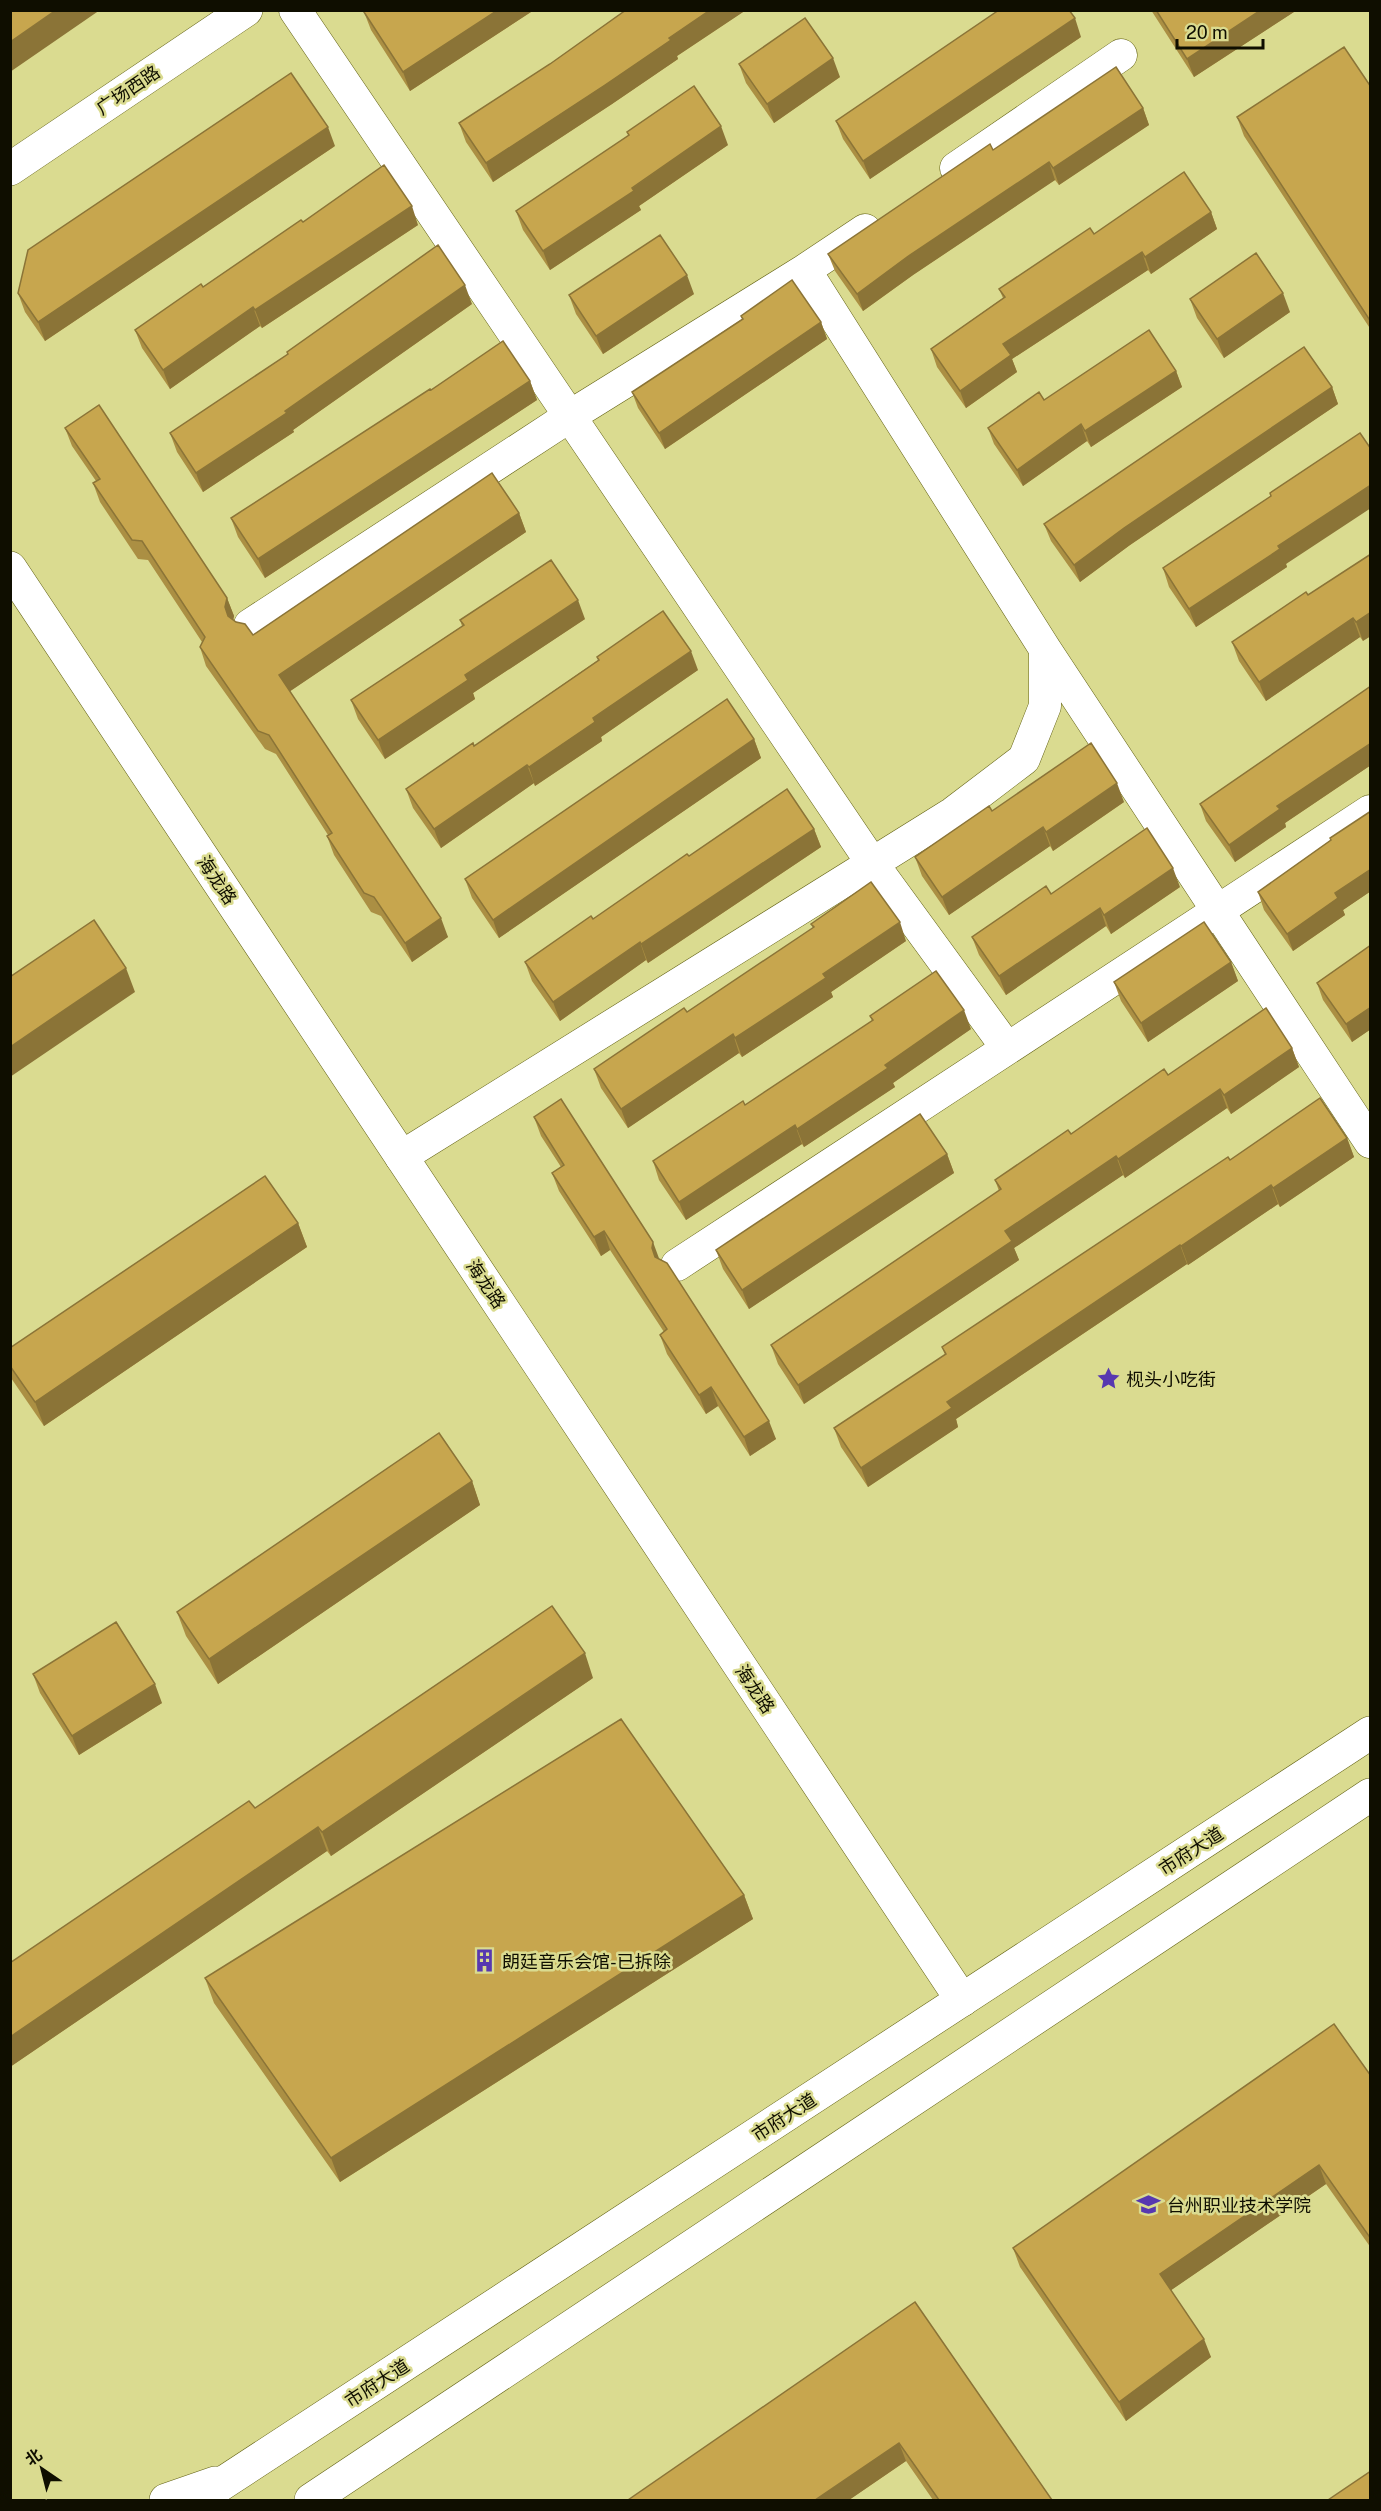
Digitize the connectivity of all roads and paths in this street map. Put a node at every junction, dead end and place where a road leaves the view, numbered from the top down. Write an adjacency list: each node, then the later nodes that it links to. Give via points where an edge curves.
1 (246, 10): 4 (main road, 广场西路)
2 (295, 10): 8 (street)
3 (1121, 55): 5 (street)
4 (10, 169)
5 (933, 183)
6 (884, 216): 7 (street)
7 (805, 270): 8 (street); 11 (street)
8 (570, 416): 10 (street); 13 (street)
9 (10, 568): 17 (main road, 海龙路)
10 (250, 625)
11 (1045, 649): 13 (street, via 1045,706 1024,759 953,813); 14 (street)
12 (1371, 810): 14 (street)
13 (873, 863): 15 (street); 17 (street)
14 (1218, 911): 15 (street); 16 (street)
15 (1007, 1048): 18 (street)
16 (1371, 1142)
17 (401, 1157): 21 (main road, 海龙路)
18 (677, 1265)
19 (1371, 1732): 21 (main road, 市府大道)
20 (1371, 1796): 25 (main road)
21 (962, 2000): 22 (main road, 市府大道)
22 (237, 2475): 23 (main road); 24 (main road, 市府大道)
23 (166, 2500)
24 (197, 2500)
25 (311, 2500)

